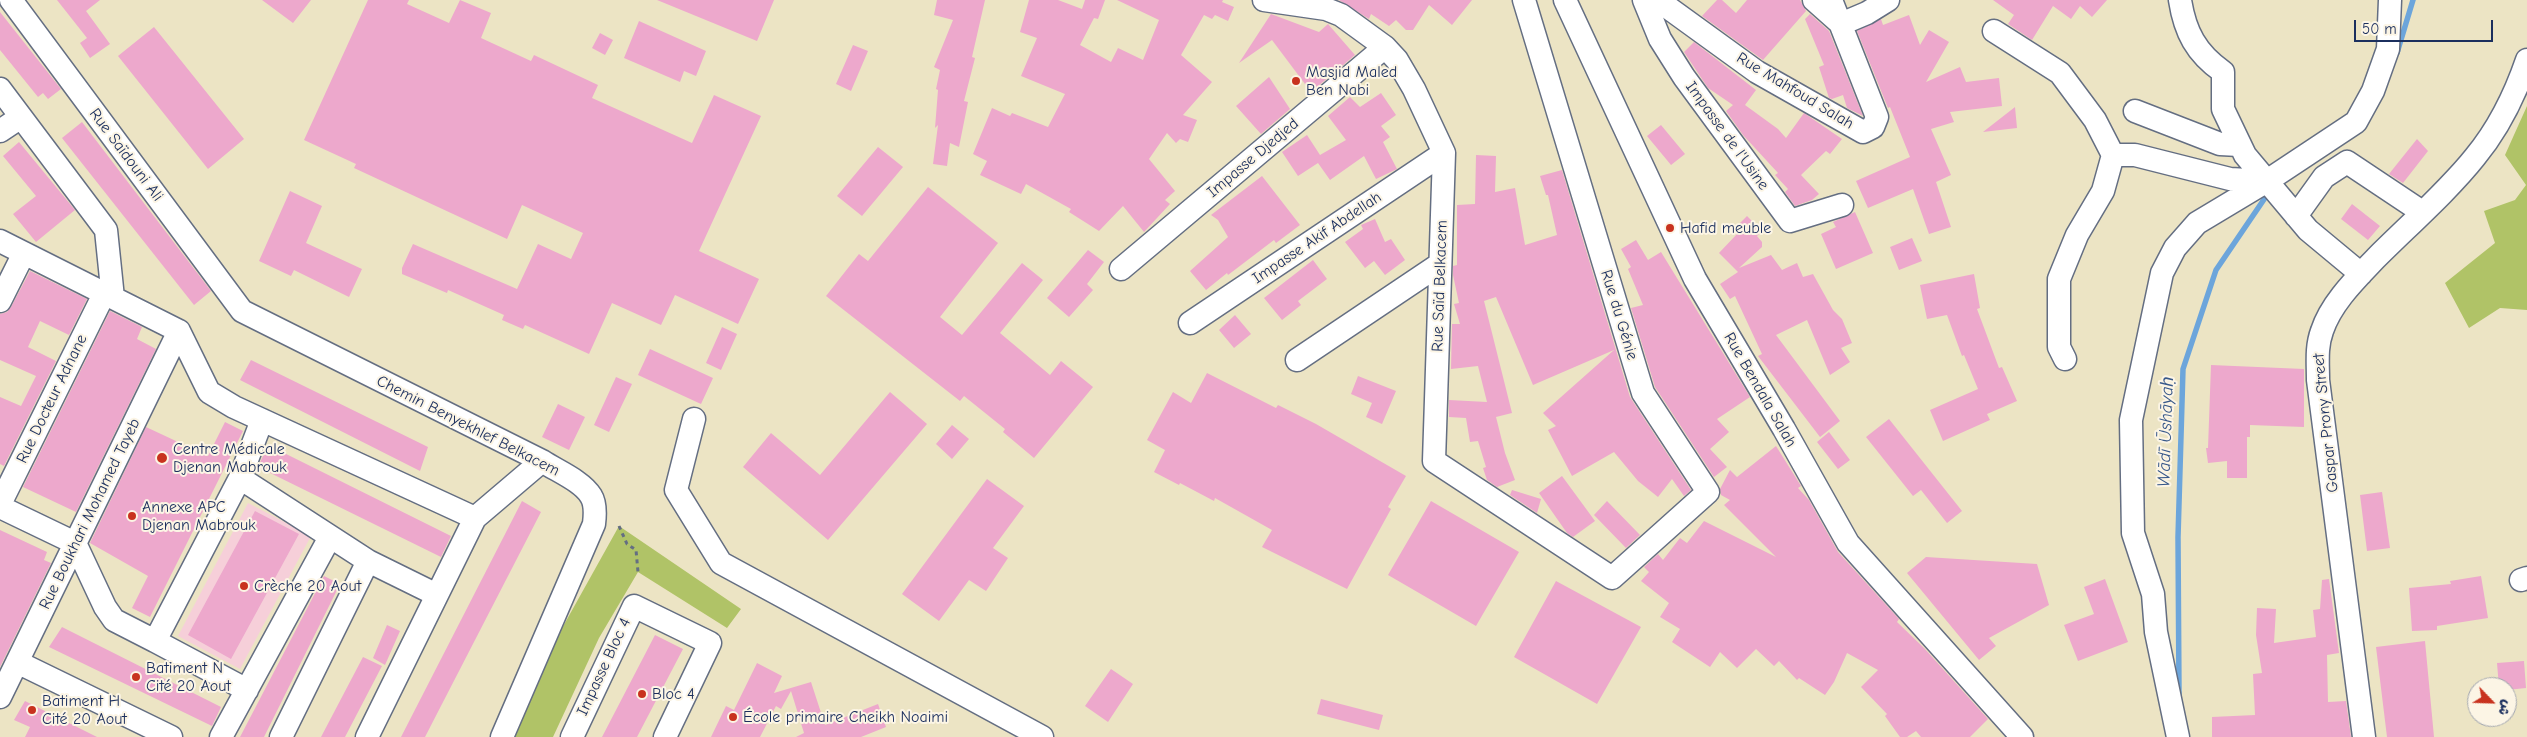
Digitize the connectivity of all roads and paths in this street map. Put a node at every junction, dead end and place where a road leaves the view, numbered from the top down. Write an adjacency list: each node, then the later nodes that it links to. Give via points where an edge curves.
1 (11, 0): 34 (street, Rue Saïdouni Ali)
2 (1264, 0): 14 (street, Rue Saïd Belkacem, via 1340,15)
3 (1524, 0): 50 (street, Rue du Génie, via 1643,393 1708,492)
4 (1565, 0): 64 (street, Rue Bendala Salah, via 1695,279 1848,543)
5 (1644, 0): 24 (street, Impasse de l'Usine, via 1660,39 1684,77 1790,221)
6 (1661, 0): 12 (street, Rue Mahfoud Salah, via 1757,72 1863,132 1873,127 1878,117)
7 (1814, 0): 12 (street)
8 (1831, 0): 12 (street)
9 (1888, 0): 12 (street)
10 (2180, 0): 20 (street, via 2184,24 2210,63 2223,72 2223,110)
11 (2390, 0): 23 (street, via 2388,49 2356,122)
12 (1841, 24)
13 (1994, 31): 22 (street, via 2060,73 2095,120)
14 (1385, 47): 21 (street, Rue Saïd Belkacem, via 1414,89); 30 (street, Impasse Djedjed)
15 (2527, 60): 25 (street, Gaspar Prony Street, via 2517,91 2492,134 2475,158)
16 (0, 89): 18 (street)
17 (2135, 111): 20 (street, via 2220,144)
18 (21, 117): 19 (street); 32 (street, via 106,230)
19 (0, 131)
20 (2239, 145): 23 (street)
21 (1444, 153): 29 (street, Rue Saïd Belkacem); 35 (street, Impasse Akif Abdellah)
22 (2113, 155): 23 (street, via 2144,157 2230,179); 37 (street, via 2103,190 2077,235 2060,279 2059,347)
23 (2267, 181): 26 (street); 65 (street, via 2197,223 2175,248 2162,273 2131,420 2134,533 2153,594 2156,632)
24 (1842, 205)
25 (2422, 212): 26 (street, via 2347,162 2324,178); 31 (street, Gaspar Prony Street)
26 (2296, 216): 31 (street)
27 (0, 241): 28 (street)
28 (24, 253): 32 (street); 33 (street)
29 (1440, 264): 38 (street); 50 (street, Rue Saïd Belkacem, via 1434,461)
30 (1121, 269)
31 (2361, 274): 66 (street, Gaspar Prony Street, via 2330,314 2322,330 2317,360)
32 (109, 296): 36 (street); 43 (street, Rue Docteur Adnane)
33 (0, 301)
34 (242, 311): 41 (street, Chemin Benyekhlef Belkacem)
35 (1190, 322)
36 (179, 331): 40 (street, via 209,392); 47 (street, Rue Boukhari Mohamed Tayeb)
37 (2065, 359)
38 (1296, 360)
39 (694, 419): 63 (street, via 676,490 721,563)
40 (262, 420): 42 (street); 44 (street)
41 (542, 461): 44 (street); 60 (street, Chemin Benyekhlef Belkacem, via 592,497 594,524)
42 (240, 478): 46 (street); 52 (street)
43 (0, 505): 47 (street)
44 (475, 518): 51 (street)
45 (619, 526): 49 (path, via 627,544 636,550)
46 (330, 537): 48 (street); 54 (street)
47 (75, 543): 52 (street, via 114,620); 53 (street, Rue Boukhari Mohamed Tayeb)
48 (368, 561): 51 (street); 58 (street)
49 (638, 572)
50 (1612, 578)
51 (437, 595): 59 (street)
52 (155, 640): 54 (street)
53 (17, 662): 55 (street, Rue Boukhari Mohamed Tayeb); 56 (street)
54 (246, 690): 57 (street)
55 (0, 697)
56 (171, 737)
57 (221, 737)
58 (280, 737)
59 (367, 737)
60 (502, 737)
61 (572, 737): 62 (street, Impasse Bloc 4, via 634,606 710,643)
62 (665, 737)
63 (1042, 737)
64 (2022, 737)
65 (2178, 737)
66 (2364, 737)

